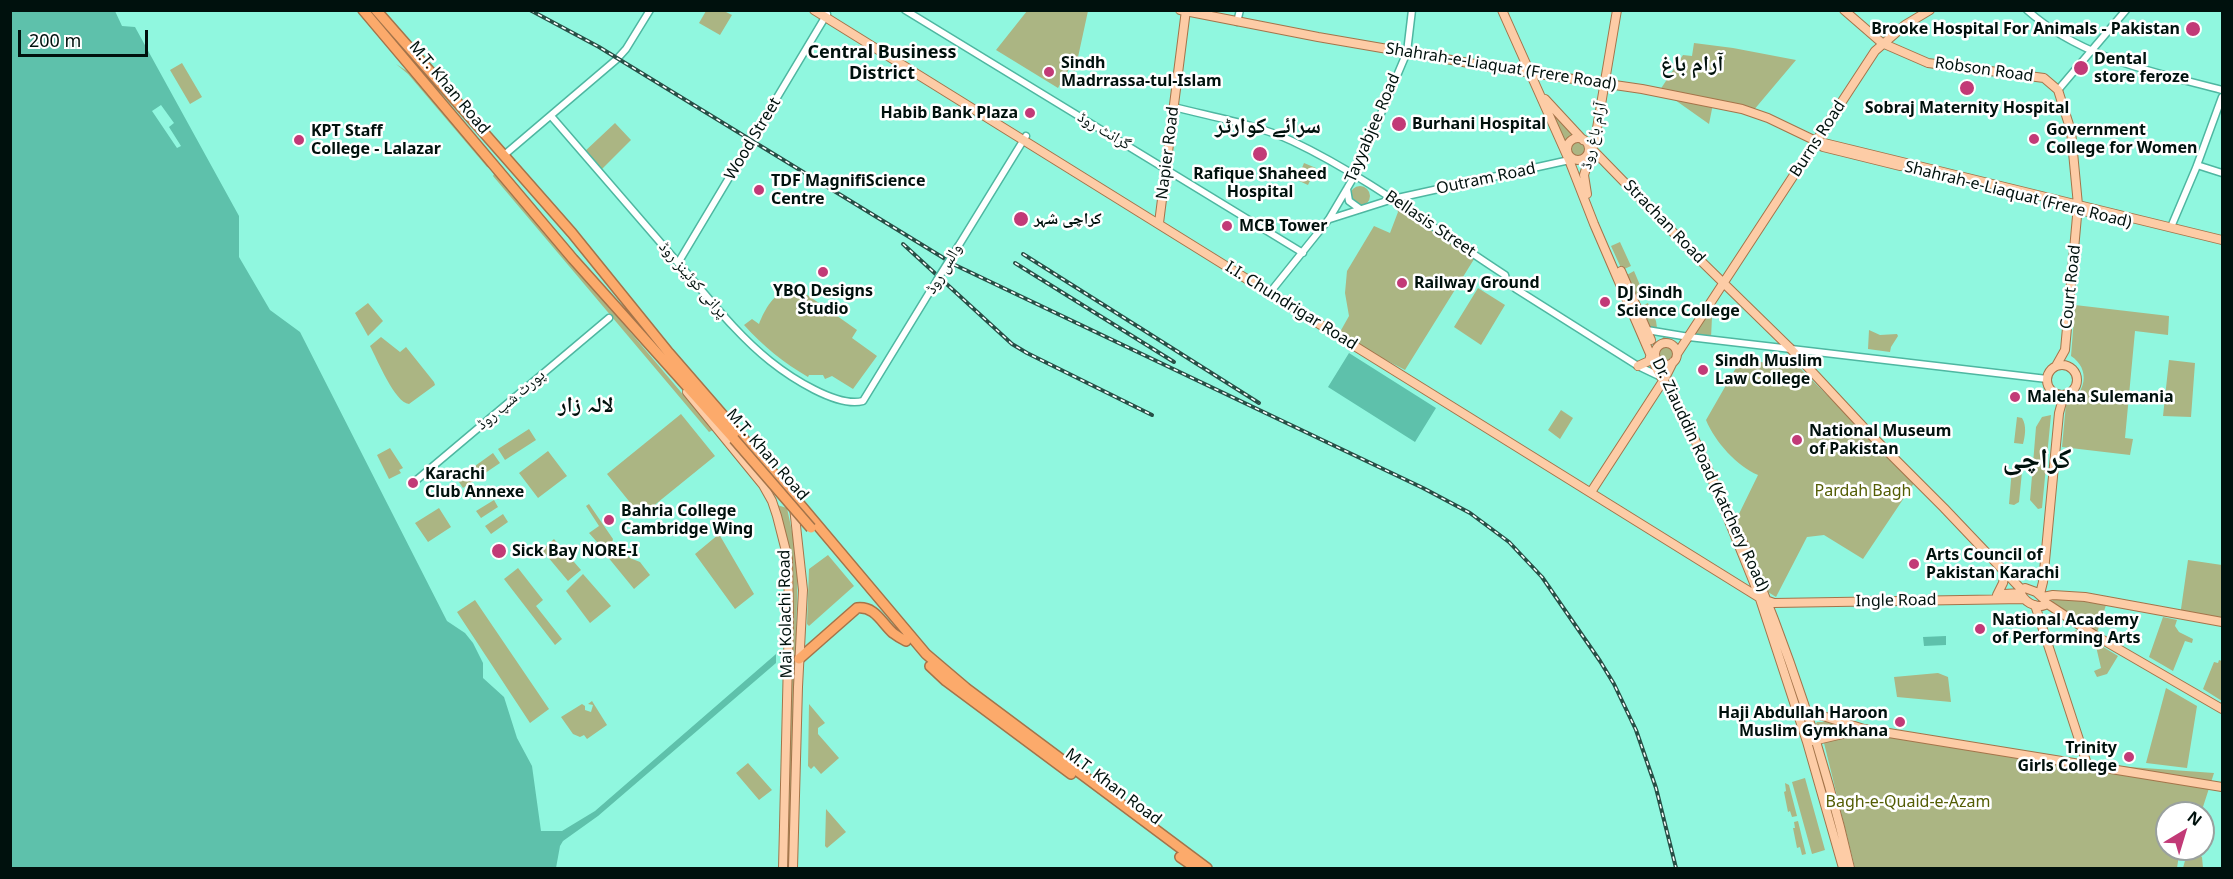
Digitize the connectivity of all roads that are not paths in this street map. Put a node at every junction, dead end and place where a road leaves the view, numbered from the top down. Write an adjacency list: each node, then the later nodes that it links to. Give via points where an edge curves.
1 (363, 10): 40 (highway, M.T. Khan Road)
2 (376, 10): 31 (highway, M.T. Khan Road)
3 (650, 10): 27 (street, via 626,50)
4 (814, 10): 15 (main road, I.I. Chundrigar Road)
5 (905, 10): 35 (street, گرانٹ روڈ)
6 (1240, 10): 16 (street)
7 (1412, 10): 18 (street, Tayyabjee Road)
8 (1502, 10): 20 (main road, Dr. Ziauddin Road (Katchery Road))
9 (1617, 10): 21 (main road, آرام باغ روڈ)
10 (1844, 10): 17 (main road, Robson Road)
11 (1930, 10): 17 (main road, Burns Road)
12 (2027, 10): 19 (street, via 2051,30)
13 (2126, 10): 19 (street)
14 (1184, 11): 16 (main road, Shahrah-e-Liaquat (Frere Road)); 26 (main road, Napier Road)
15 (826, 13): 28 (main road, I.I. Chundrigar Road); 51 (street, Wood Street)
16 (1237, 22): 18 (main road, Shahrah-e-Liaquat (Frere Road))
17 (1882, 43): 22 (main road, Robson Road, via 1928,63 2044,78); 29 (main road, Burns Road)
18 (1407, 52): 20 (main road, Shahrah-e-Liaquat (Frere Road)); 37 (street, Tayyabjee Road)
19 (2091, 52): 22 (street); 23 (street)
20 (1528, 72): 21 (main road, Shahrah-e-Liaquat (Frere Road)); 24 (main road, Dr. Ziauddin Road (Katchery Road))
21 (1605, 85): 29 (main road, Shahrah-e-Liaquat (Frere Road), via 1754,111); 30 (main road, آرام باغ روڈ)
22 (2058, 90): 43 (main road, Court Road, via 2071,131)
23 (2223, 90)
24 (1540, 94): 30 (main road, Strachan Road); 32 (main road, Dr. Ziauddin Road (Katchery Road))
25 (2223, 97): 34 (street)
26 (1174, 107): 35 (main road, Napier Road); 37 (street, Bellasis Street, via 1292,141)
27 (551, 116): 31 (street); 51 (street, پرانی کوئینز روڈ)
28 (1025, 138): 46 (main road, I.I. Chundrigar Road); 72 (street, والس روڈ, bridge)
29 (1816, 141): 43 (main road, Shahrah-e-Liaquat (Frere Road)); 52 (main road, Burns Road)
30 (1588, 145): 32 (main road, via 1588,154); 32 (main road, via 1573,140 1568,145 1568,152); 33 (main road, Strachan Road)
31 (502, 156): 42 (highway, M.T. Khan Road)
32 (1579, 160): 33 (main road); 39 (main road, آرام باغ روڈ); 41 (street, Outram Road); 62 (main road, Dr. Ziauddin Road (Katchery Road), via 1594,224)
33 (1608, 164): 52 (main road, Strachan Road)
34 (2197, 165): 36 (street); 47 (street)
35 (1166, 168): 46 (main road, Napier Road); 50 (street, گرانٹ روڈ)
36 (2223, 173)
37 (1355, 175): 38 (street, Tayyabjee Road); 41 (street, Bellasis Street)
38 (1347, 189): 44 (street, via 1349,201); 45 (street, Tayyabjee Road)
39 (1585, 190): 56 (main road, Dr. Ziauddin Road (Katchery Road))
40 (519, 196): 42 (highway, via 588,264 590,260); 54 (highway, M.T. Khan Road)
41 (1393, 199): 44 (street, Outram Road); 65 (street, Bellasis Street, via 1505,275 1507,282)
42 (548, 206): 59 (highway, M.T. Khan Road)
43 (2079, 208): 47 (main road, Shahrah-e-Liaquat (Frere Road)); 49 (main road, Shahrah-e-Liaquat (Frere Road)); 60 (main road, Court Road)
44 (1360, 209): 45 (street, Outram Road)
45 (1329, 219): 50 (street, Tayyabjee Road)
46 (1160, 221): 53 (main road, I.I. Chundrigar Road); 76 (main road, I.I. Chundrigar Road)
47 (2171, 227): 48 (main road, Shahrah-e-Liaquat (Frere Road))
48 (2223, 240)
49 (2223, 244)
50 (1303, 253): 53 (street, Tayyabjee Road)
51 (678, 263): 72 (street, پرانی کوئینز روڈ, via 777,367 839,399)
52 (1724, 284): 57 (main road, Burns Road); 58 (main road, Strachan Road)
53 (1272, 290): 76 (main road, I.I. Chundrigar Road)
54 (620, 312): 59 (highway, via 600,281 605,280 642,327); 64 (highway, M.T. Khan Road)
55 (609, 318): 74 (street, پورٹ شپ روڈ)
56 (1647, 330): 57 (street); 62 (main road, Dr. Ziauddin Road (Katchery Road))
57 (1689, 337): 58 (street); 61 (main road, Burns Road)
58 (1789, 347): 69 (street); 77 (main road, Strachan Road)
59 (666, 348): 75 (highway, M.T. Khan Road)
60 (2065, 350): 66 (main road, Court Road); 67 (main road)
61 (1677, 354): 62 (main road, via 1668,343 1659,345); 63 (main road)
62 (1654, 355): 63 (main road, via 1664,365); 65 (main road); 68 (main road, Dr. Ziauddin Road (Katchery Road))
63 (1673, 362): 68 (main road)
64 (664, 363): 78 (highway, M.T. Khan Road, bridge); 95 (main road, Mai Kolachi Road, via 763,485 783,534 788,560 789,617)
65 (1638, 366): 68 (street, Bellasis Street)
66 (2056, 366): 67 (main road, via 2063,365); 69 (main road)
67 (2074, 372): 70 (main road, via 2076,384)
68 (1664, 379): 76 (main road); 81 (main road, Dr. Ziauddin Road (Katchery Road), via 1708,463)
69 (2047, 379): 71 (main road)
70 (2072, 391): 71 (main road, via 2064,395); 73 (main road, via 2062,402)
71 (2052, 392): 73 (main road)
72 (863, 401)
73 (2059, 413): 82 (main road)
74 (413, 483)
75 (787, 489): 78 (highway, M.T. Khan Road); 85 (main road, Mai Kolachi Road, via 794,502 802,569)
76 (1592, 490): 81 (main road, I.I. Chundrigar Road)
77 (2005, 570): 79 (main road, Strachan Road); 80 (main road)
78 (869, 593): 84 (highway, M.T. Khan Road); 98 (highway, M.T. Khan Road, via 926,654 966,688)
79 (2022, 594): 80 (main road, Ingle Road); 81 (main road, Ingle Road, via 1774,603); 82 (main road); 82 (main road)
80 (1997, 595): 81 (main road, Ingle Road)
81 (1763, 597): 87 (main road, Dr. Ziauddin Road (Katchery Road)); 88 (main road, Dr. Ziauddin Road (Katchery Road))
82 (2040, 599): 83 (main road, via 2053,595 2085,597); 86 (main road); 93 (main road)
83 (2223, 622)
84 (906, 641): 85 (highway, via 873,612 857,608); 97 (highway, M.T. Khan Road, via 946,681)
85 (799, 659): 96 (main road, Mai Kolachi Road)
86 (2223, 709)
87 (1807, 711): 88 (main road); 89 (main road); 91 (main road, Dr. Ziauddin Road (Katchery Road))
88 (1798, 713): 91 (main road, Dr. Ziauddin Road (Katchery Road))
89 (1864, 729): 90 (main road); 93 (main road)
90 (1840, 736): 91 (main road); 92 (main road)
91 (1811, 742): 92 (main road, Dr. Ziauddin Road (Katchery Road)); 99 (main road, Dr. Ziauddin Road (Katchery Road))
92 (1820, 757): 100 (main road, Dr. Ziauddin Road (Katchery Road))
93 (2088, 767): 94 (main road)
94 (2223, 787)
95 (783, 868)
96 (793, 868)
97 (1196, 868)
98 (1207, 868)
99 (1843, 868)
100 (1850, 868)

